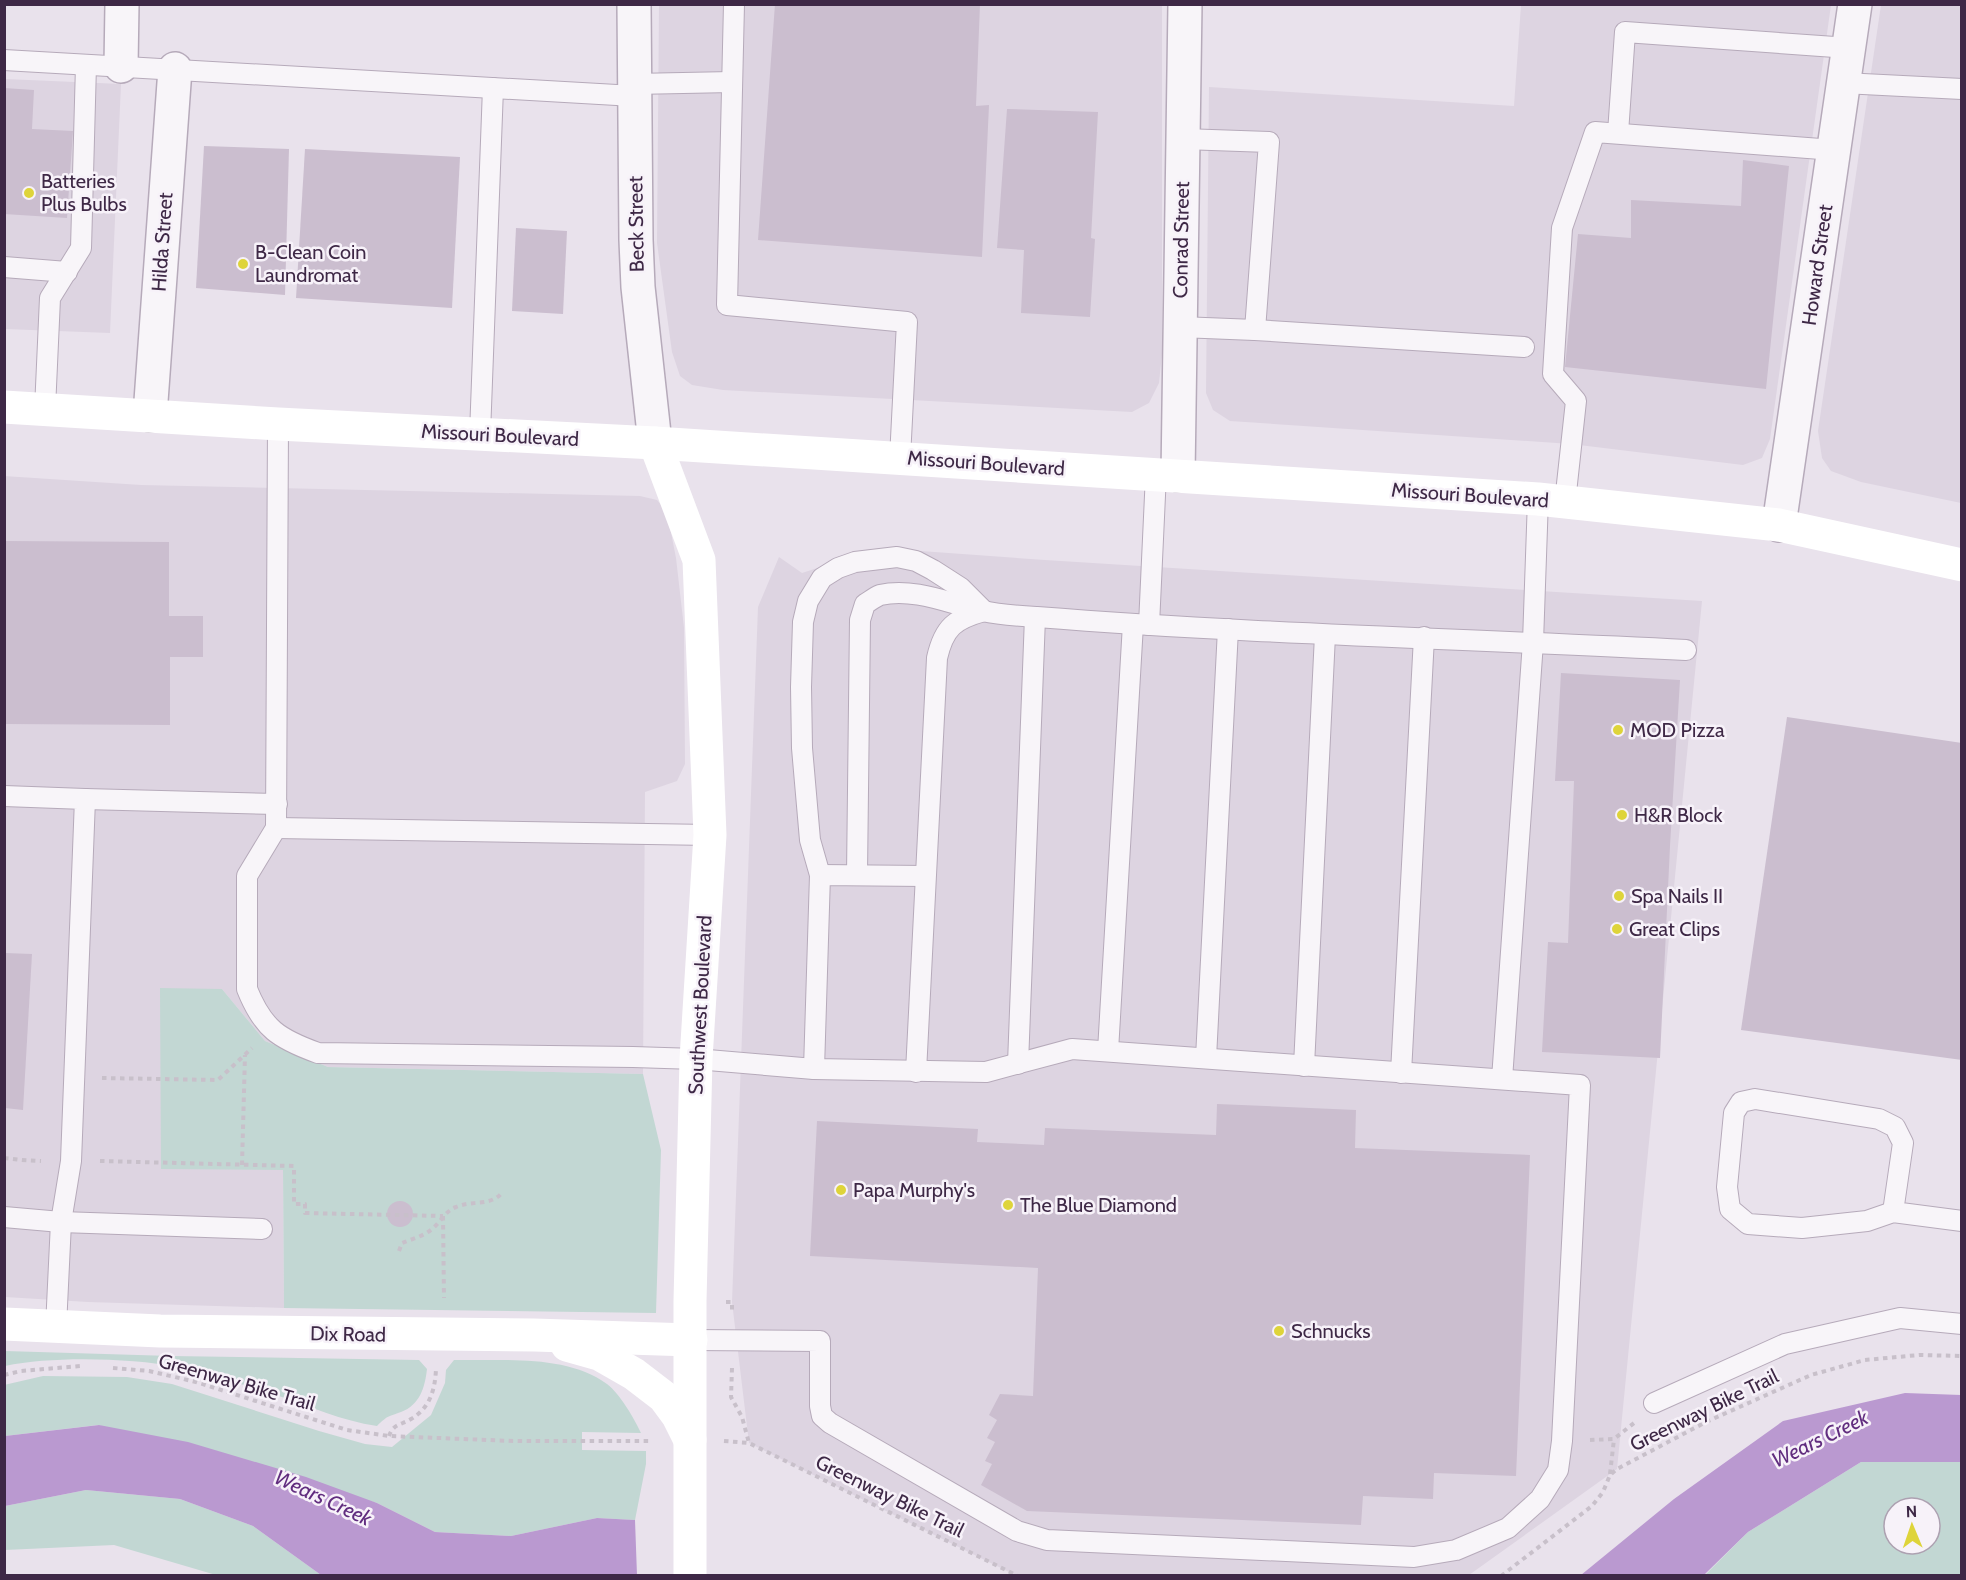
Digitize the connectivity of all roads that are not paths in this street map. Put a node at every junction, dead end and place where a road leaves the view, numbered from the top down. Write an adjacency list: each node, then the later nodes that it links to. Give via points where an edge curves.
1 (122, 4): 9 (street)
2 (633, 4): 15 (street, Beck Street)
3 (734, 4): 11 (lane)
4 (1185, 4): 17 (street, Conrad Street)
5 (1855, 4): 6 (street, Howard Street)
6 (1849, 48): 12 (street, Howard Street); 16 (lane, via 1625,32)
7 (4, 60): 8 (lane)
8 (86, 65): 9 (lane); 20 (lane, via 81,249)
9 (121, 66): 10 (lane)
10 (175, 69): 13 (lane); 26 (street, Hilda Street)
11 (732, 82): 15 (lane); 30 (lane, via 727,305 907,322)
12 (1844, 83): 14 (lane); 18 (street, Howard Street)
13 (493, 88): 15 (lane); 28 (lane)
14 (1962, 88)
15 (634, 90): 29 (street, Beck Street, via 638,287)
16 (1618, 134): 18 (lane); 32 (lane, via 1595,132 1562,228 1553,374 1576,401)
17 (1183, 139): 21 (street, Conrad Street); 22 (lane, via 1269,142)
18 (1834, 150): 33 (street, Howard Street)
19 (4, 267): 20 (lane)
20 (67, 272): 25 (lane, via 50,298)
21 (1180, 327): 22 (lane); 31 (street, Conrad Street)
22 (1255, 330): 23 (lane)
23 (1524, 346)
24 (4, 407): 25 (main road, Missouri Boulevard)
25 (45, 410): 26 (main road, Missouri Boulevard)
26 (150, 415): 27 (main road, Missouri Boulevard)
27 (278, 424): 28 (main road, Missouri Boulevard); 45 (lane)
28 (480, 434): 29 (main road, Missouri Boulevard)
29 (655, 443): 30 (main road, Missouri Boulevard); 47 (main road, Southwest Boulevard, via 699,560)
30 (900, 458): 31 (main road, Missouri Boulevard)
31 (1167, 475): 32 (main road, Missouri Boulevard); 37 (lane)
32 (1551, 501): 33 (main road, Missouri Boulevard); 41 (lane)
33 (1779, 525): 34 (main road, Missouri Boulevard)
34 (1962, 565)
35 (984, 612): 36 (lane); 48 (lane, via 961,588 933,570 897,557 855,562 822,578 808,601 803,622 801,687 810,840); 49 (lane, via 905,594 878,596 865,604 860,620); 50 (lane, via 964,616 949,628 940,643)
36 (1035, 617): 37 (lane); 54 (lane)
37 (1141, 624): 38 (lane); 51 (lane)
38 (1228, 629): 39 (lane); 52 (lane)
39 (1325, 635): 40 (lane); 55 (lane)
40 (1424, 638): 41 (lane); 58 (lane)
41 (1533, 642): 42 (lane); 59 (lane)
42 (1686, 650)
43 (4, 796): 44 (lane)
44 (85, 800): 45 (lane); 63 (lane, via 71,1161)
45 (277, 804): 46 (lane)
46 (276, 828): 47 (lane); 53 (lane, via 248,876 248,989 271,1030 293,1044 318,1053)
47 (710, 835): 53 (main road, Southwest Boulevard)
48 (820, 875): 49 (lane); 56 (lane)
49 (856, 875): 50 (lane)
50 (925, 876): 57 (lane)
51 (1108, 1051): 52 (lane); 54 (lane, via 1072,1049)
52 (1206, 1058): 55 (lane)
53 (696, 1059): 56 (lane); 69 (main road, Southwest Boulevard)
54 (1018, 1064): 57 (lane, via 986,1072)
55 (1304, 1066): 58 (lane)
56 (814, 1069): 57 (lane)
57 (916, 1072)
58 (1401, 1073): 59 (lane)
59 (1502, 1079): 69 (lane, via 1580,1085 1562,1441 1558,1470 1540,1499 1508,1528 1456,1550 1414,1557 1047,1540 1017,1531 830,1424 822,1416 820,1406 820,1341)
60 (1893, 1212): 60 (lane, via 1867,1221 1802,1228 1748,1224 1730,1209 1727,1187 1734,1113 1742,1102 1755,1099 1879,1119 1895,1127 1903,1143); 62 (lane)
61 (4, 1217): 63 (lane)
62 (1962, 1221)
63 (62, 1222): 64 (lane); 67 (lane)
64 (262, 1229)
65 (4, 1324): 67 (main road, Dix Road)
66 (1962, 1324): 70 (lane, via 1900,1318 1785,1344)
67 (56, 1327): 68 (main road, Dix Road)
68 (534, 1335): 69 (main road, Dix Road); 71 (main road, via 599,1354 634,1374 664,1397)
69 (691, 1340): 71 (main road, Southwest Boulevard)
70 (1654, 1403)
71 (690, 1441): 72 (main road, Southwest Boulevard)
72 (690, 1575)

